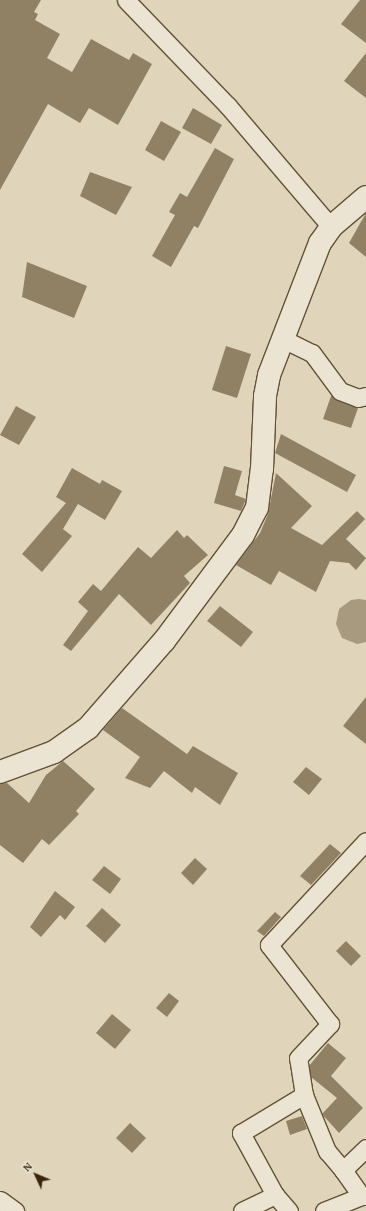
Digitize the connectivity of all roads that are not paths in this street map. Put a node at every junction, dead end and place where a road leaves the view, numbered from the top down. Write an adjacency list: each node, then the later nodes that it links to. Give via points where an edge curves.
1 (126, 0): 3 (street, via 228,106)
2 (366, 197): 3 (street)
3 (331, 227): 4 (street, via 320,242)
4 (283, 339): 5 (street, via 312,353 340,391 358,398); 6 (street, via 265,396 262,469 257,508 243,536 164,641 88,728 54,752)
5 (366, 396)
6 (0, 772)
7 (366, 841): 8 (street, via 269,945 330,1024 298,1058)
8 (304, 1096): 10 (street, via 327,1151); 11 (street, via 241,1133)
9 (366, 1148): 10 (street)
10 (343, 1170): 12 (street)
11 (275, 1194): 15 (street); 16 (street)
12 (363, 1196): 17 (street)
13 (0, 1200): 14 (street)
14 (15, 1211)
15 (242, 1211)
16 (289, 1211)
17 (324, 1211)

